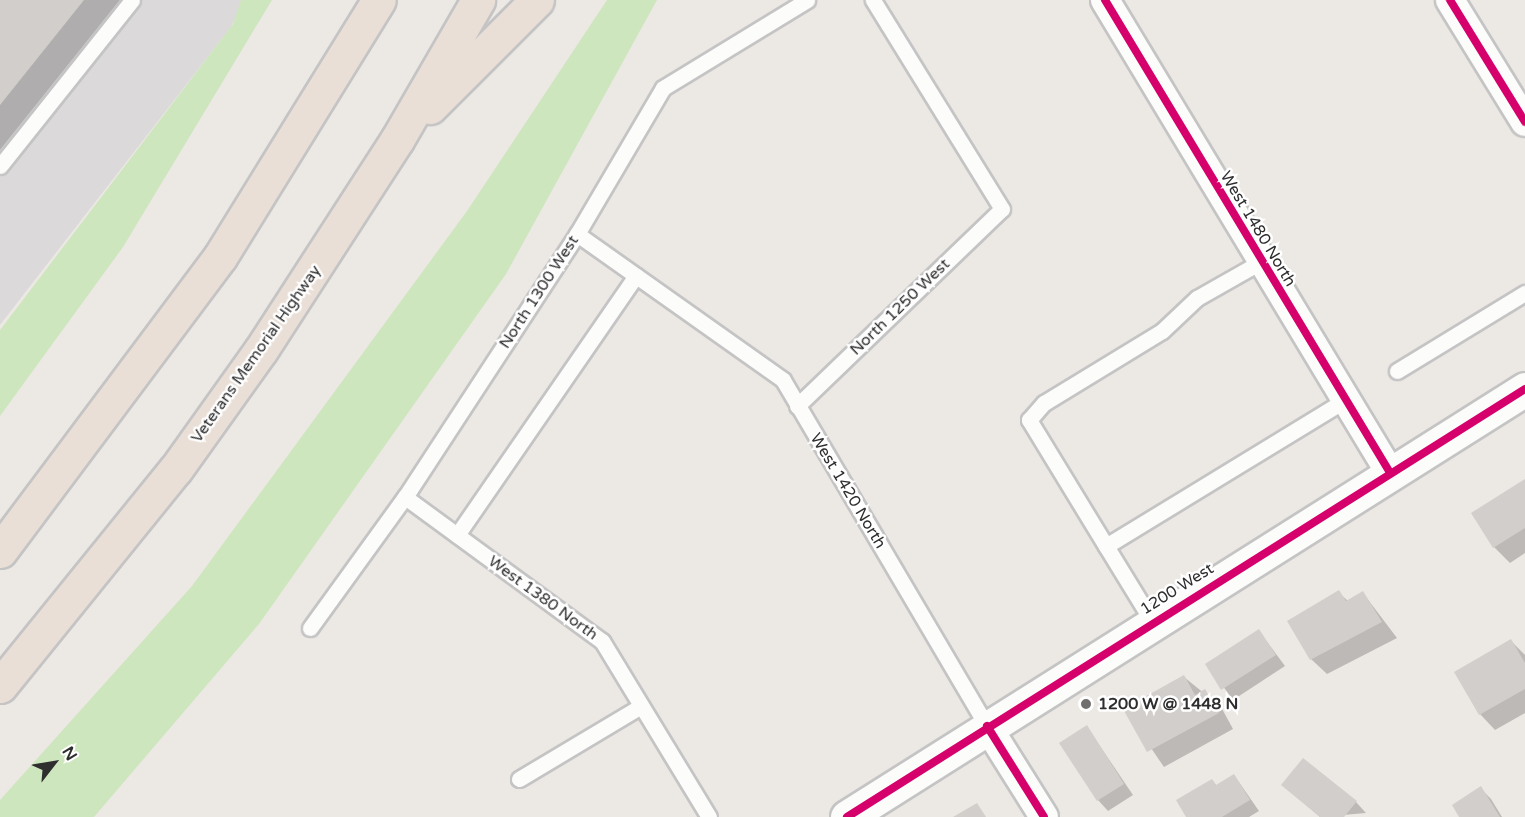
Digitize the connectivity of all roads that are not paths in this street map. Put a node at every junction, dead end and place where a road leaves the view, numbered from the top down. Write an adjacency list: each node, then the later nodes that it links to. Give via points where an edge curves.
1 (132, 0): 13 (lane)
2 (359, 0): 10 (highway)
3 (379, 0): 10 (highway)
4 (478, 0): 12 (highway, Veterans Memorial Highway)
5 (537, 0): 12 (highway)
6 (807, 0): 14 (lane, North 1300 West, via 663,88)
7 (873, 0): 21 (lane, North 1250 West, via 1002,209)
8 (1105, 0): 15 (street, West 1480 North)
9 (1450, 0): 11 (street)
10 (329, 85): 26 (highway, via 151,356)
11 (1525, 122)
12 (397, 140): 29 (highway, Veterans Memorial Highway, via 306,283 176,469)
13 (0, 166)
14 (577, 234): 16 (lane, West 1420 North); 23 (lane, North 1300 West)
15 (1262, 261): 20 (street, West 1480 North); 25 (lane, via 1197,298 1162,331 1044,403 1029,420)
16 (636, 276): 21 (lane, West 1420 North, via 783,380); 24 (lane)
17 (1525, 293): 18 (lane)
18 (1397, 371)
19 (1522, 397): 22 (street, 1200 West)
20 (1346, 400): 22 (street, West 1480 North); 25 (lane)
21 (797, 406): 31 (lane, West 1420 North)
22 (1389, 471): 27 (street, 1200 West)
23 (405, 497): 24 (lane, West 1380 North); 28 (lane, North 1300 West)
24 (456, 535): 30 (lane, West 1380 North, via 602,641)
25 (1106, 546): 27 (lane)
26 (0, 550)
27 (1152, 621): 31 (street, 1200 West)
28 (310, 628)
29 (0, 686)
30 (641, 706): 32 (lane); 33 (lane, West 1380 North)
31 (987, 726): 34 (street, 1200 West); 35 (street, West 1420 North)
32 (519, 779)
33 (709, 817)
34 (847, 817)
35 (1044, 817)

